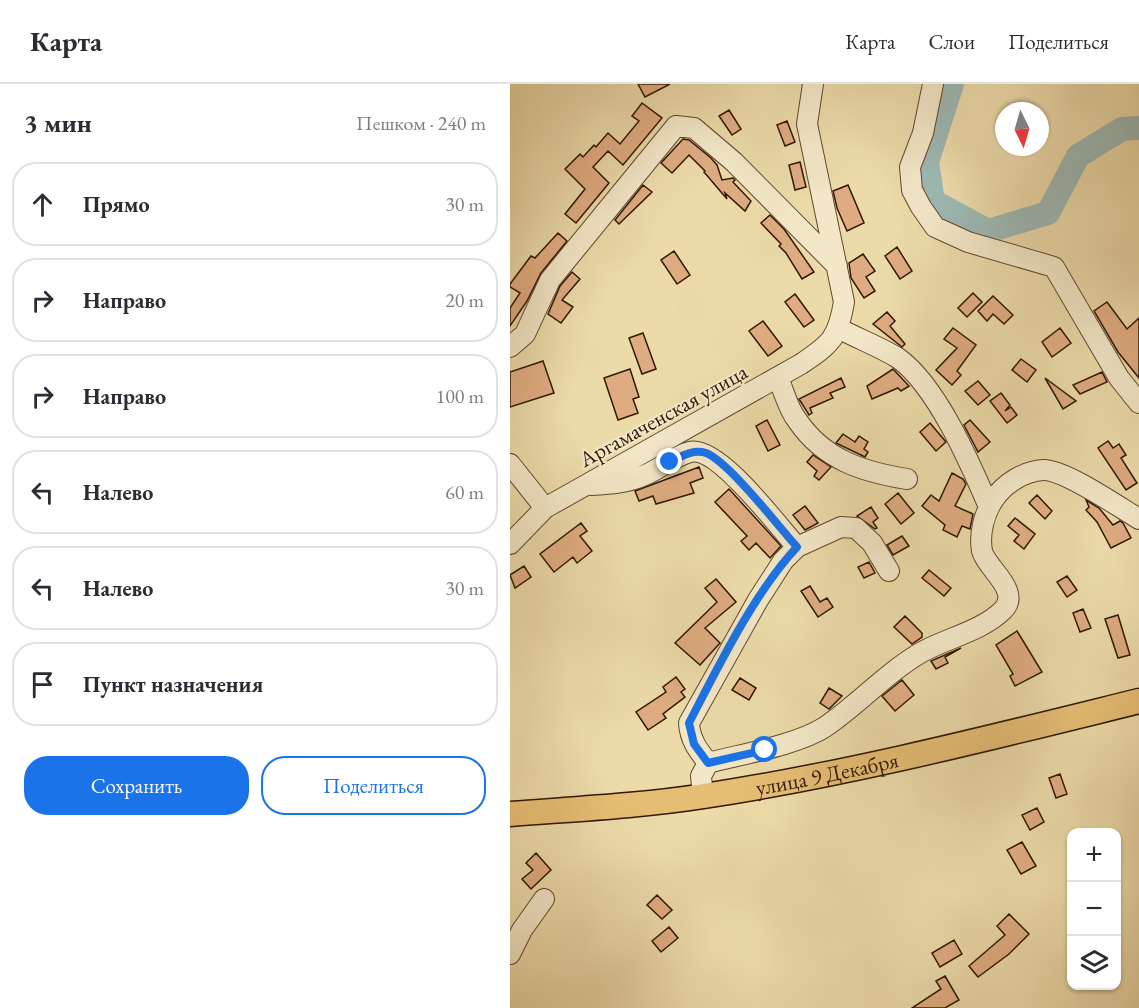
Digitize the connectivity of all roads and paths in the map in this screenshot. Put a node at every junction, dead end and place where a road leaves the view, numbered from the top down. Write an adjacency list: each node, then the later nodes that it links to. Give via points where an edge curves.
1 (813, 84): 3 (street, via 807,124)
2 (933, 84): 7 (street, via 923,133 910,167 912,190 921,207 935,227 968,242 1054,267 1119,378)
3 (837, 266): 4 (street, via 844,302); 5 (street, via 734,162 693,128 676,126 550,280 525,334)
4 (840, 329): 6 (street, Аргамаченская улица, via 827,347); 11 (street, via 897,358 915,373 968,459)
5 (510, 347)
6 (778, 378): 9 (street, via 796,419 831,453 868,472); 10 (street, Аргамаченская улица)
7 (1139, 403)
8 (510, 464): 12 (street)
9 (907, 479)
10 (585, 485): 12 (street, Аргамаченская улица); 15 (street, via 614,484 644,476 691,452 705,453 723,464)
11 (989, 507): 13 (street, via 1002,488 1025,474 1043,470 1058,473); 18 (street, via 981,538 982,554 1006,588 1005,609 921,653 824,728 765,750)
12 (545, 508): 14 (street, Аргамаченская улица)
13 (1139, 519)
14 (510, 544)
15 (797, 547): 16 (street, via 841,527 856,528 872,543); 18 (street, via 758,600 689,723 694,744)
16 (890, 571)
17 (1139, 701): 19 (main road, улица 9 Декабря, via 799,780)
18 (708, 763): 19 (street, via 701,776)
19 (703, 797): 20 (main road, улица 9 Декабря)
20 (510, 814)
21 (544, 899): 22 (street)
22 (510, 954)

